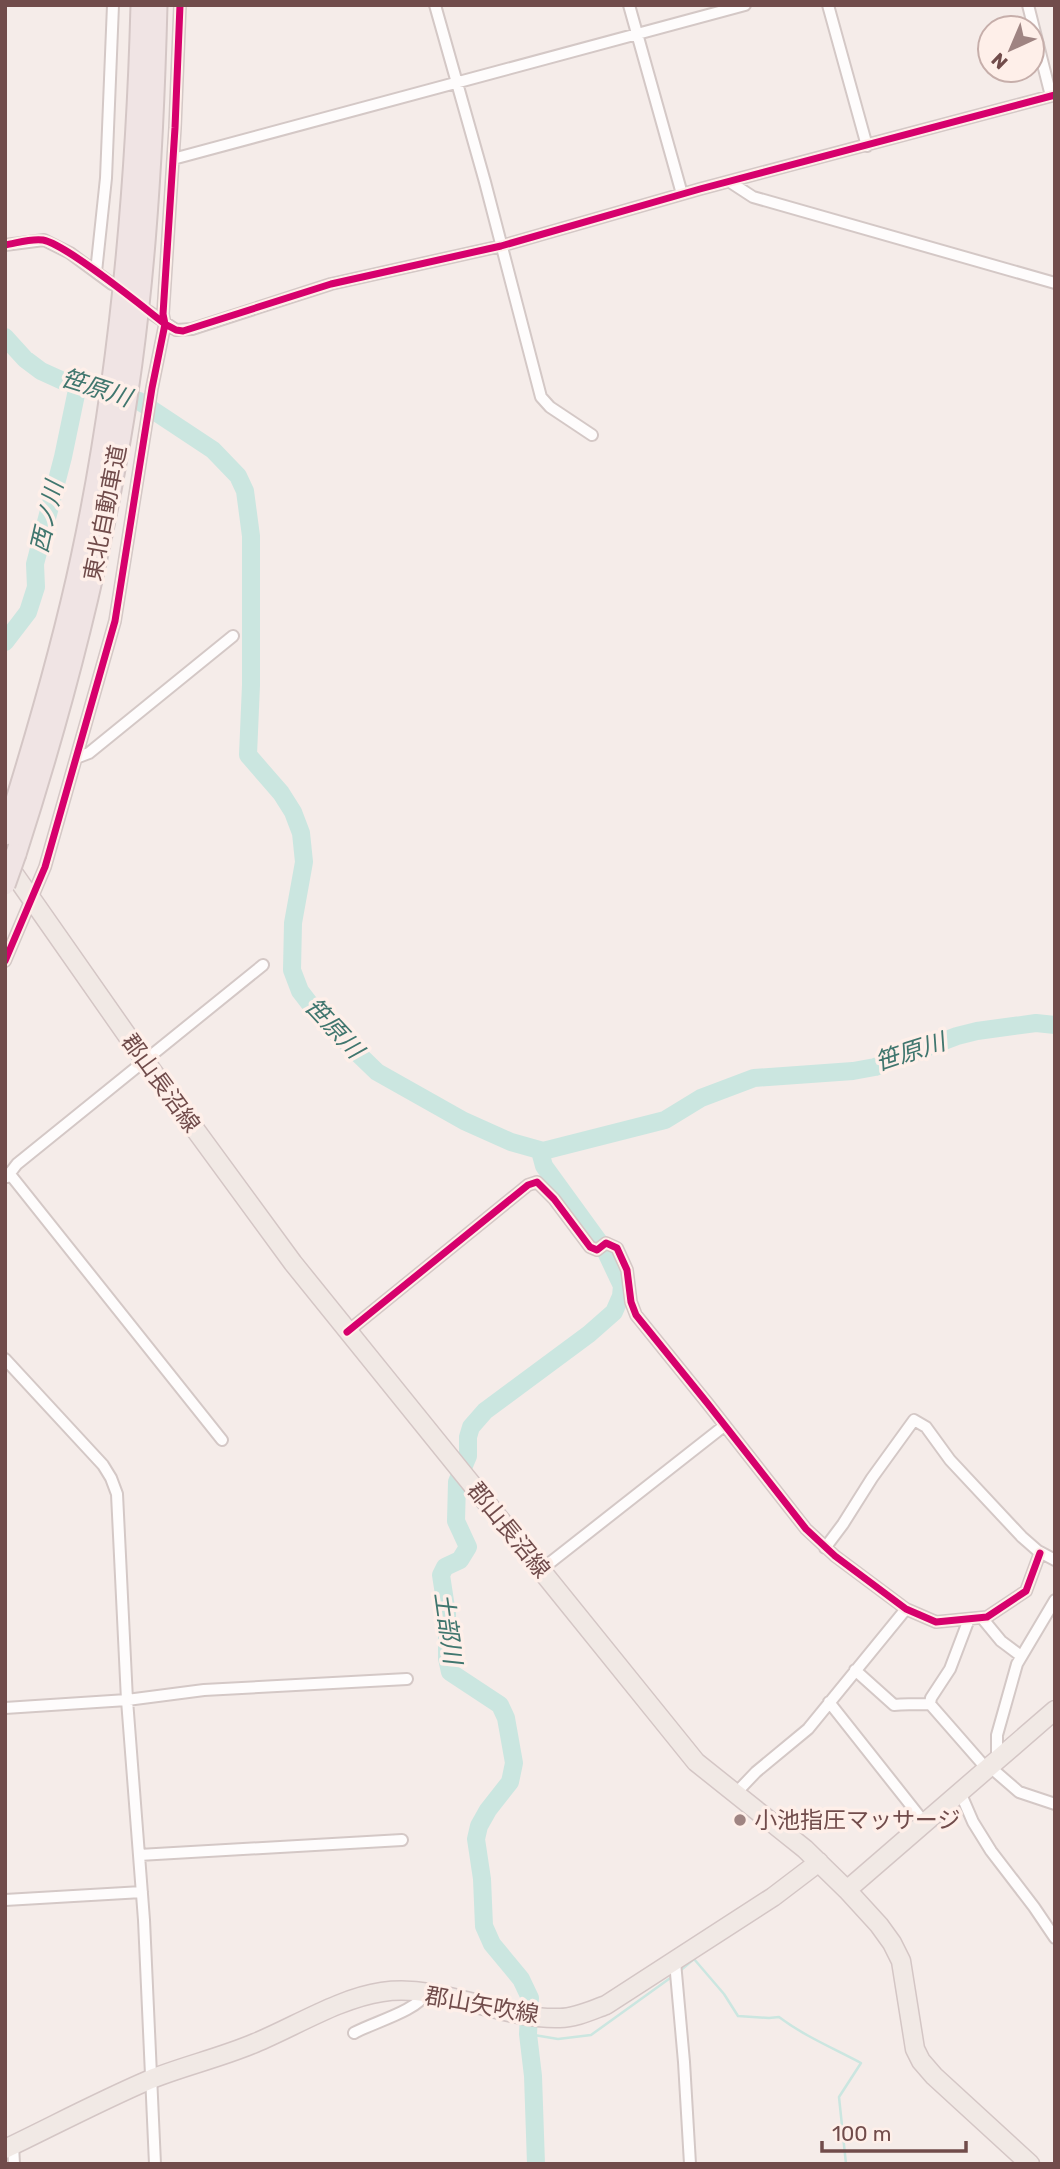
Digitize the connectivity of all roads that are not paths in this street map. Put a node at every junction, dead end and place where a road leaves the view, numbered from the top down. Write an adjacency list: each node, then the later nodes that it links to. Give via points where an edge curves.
1 (113, 5): 19 (street, via 106,178)
2 (141, 5): 27 (highway, 東北自動車道, via 133,189 117,349 101,449 55,667)
3 (157, 5): 28 (highway, 東北自動車道, via 150,174 116,467 70,675)
4 (180, 5): 14 (street)
5 (435, 5): 11 (street)
6 (629, 5): 10 (street)
7 (745, 5): 10 (street)
8 (828, 5): 13 (street)
9 (1028, 5): 12 (street)
10 (637, 34): 11 (street); 16 (street)
11 (457, 83): 14 (street); 18 (street)
12 (1053, 96): 13 (street)
13 (867, 146): 15 (street)
14 (173, 159): 23 (street)
15 (730, 182): 16 (street); 20 (street, via 774,203)
16 (682, 194): 18 (street)
17 (5, 245): 19 (street, via 44,240)
18 (501, 246): 23 (street, via 331,284 192,329 176,330); 24 (street, via 541,397)
19 (96, 272): 21 (street)
20 (1055, 283)
21 (112, 284)
22 (148, 311): 23 (street)
23 (165, 324): 26 (street, via 115,621)
24 (592, 435)
25 (233, 636): 26 (street, via 89,753)
26 (76, 758): 30 (street)
27 (5, 835)
28 (11, 857): 29 (highway, 東北自動車道, bridge); 30 (main road, 郡山長沼線)
29 (5, 885)
30 (32, 900): 31 (street); 33 (main road, 郡山長沼線)
31 (5, 961)
32 (263, 965): 33 (street)
33 (145, 1061): 34 (street); 35 (main road, 郡山長沼線)
34 (7, 1176): 38 (street)
35 (347, 1332): 37 (street, via 533,1182 539,1183 590,1248 617,1248 627,1270 636,1315); 42 (main road, 郡山長沼線)
36 (5, 1359): 50 (street, via 103,1465 117,1494)
37 (724, 1426): 39 (street); 42 (street)
38 (222, 1440)
39 (825, 1548): 40 (street, via 914,1420 930,1431 950,1460); 44 (street)
40 (1040, 1553): 41 (street); 45 (street, via 1026,1591)
41 (1055, 1560)
42 (542, 1569): 57 (main road, 郡山長沼線, via 696,1762)
43 (1055, 1600): 47 (street)
44 (906, 1609): 46 (street, via 936,1622); 48 (street)
45 (982, 1618): 46 (street); 47 (street)
46 (969, 1619): 52 (street, via 950,1669)
47 (1021, 1656): 55 (street)
48 (855, 1670): 51 (street); 52 (street, via 895,1705)
49 (407, 1679): 50 (street, via 193,1691)
50 (127, 1700): 53 (street); 61 (street)
51 (828, 1702): 57 (street, via 808,1730); 59 (street)
52 (930, 1704): 55 (street)
53 (5, 1708)
54 (1055, 1710): 55 (main road)
55 (991, 1764): 56 (main road); 58 (street, via 1019,1792)
56 (960, 1792): 59 (main road); 66 (street, via 991,1852)
57 (735, 1794): 62 (main road, 郡山長沼線)
58 (1055, 1804)
59 (924, 1822): 63 (main road)
60 (401, 1840): 61 (street)
61 (139, 1855): 64 (street)
62 (819, 1862): 63 (main road, 郡山長沼線); 67 (main road, 郡山矢吹線)
63 (847, 1890): 75 (main road, 郡山長沼線, via 897,1952 912,2037 921,2061)
64 (142, 1892): 65 (street); 70 (street)
65 (5, 1900)
66 (1055, 1938)
67 (675, 1962): 68 (main road, 郡山矢吹線, via 606,2005 561,2018 512,2013); 74 (street)
68 (426, 1993): 69 (street, via 418,2004); 70 (main road, 郡山矢吹線, via 382,1992 342,2004 251,2045)
69 (355, 2033)
70 (152, 2079): 71 (main road, 郡山矢吹線); 73 (street)
71 (9, 2147): 72 (street)
72 (14, 2164)
73 (155, 2164)
74 (690, 2164)
75 (1030, 2164)

